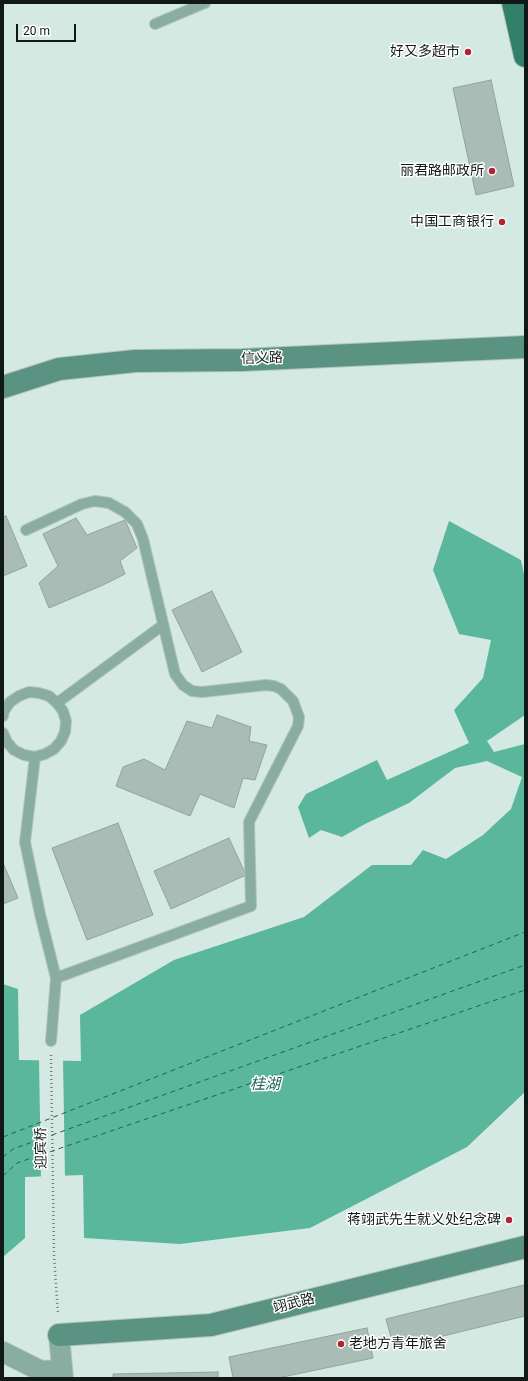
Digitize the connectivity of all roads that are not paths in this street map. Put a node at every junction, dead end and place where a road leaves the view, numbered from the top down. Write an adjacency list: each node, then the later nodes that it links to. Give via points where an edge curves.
1 (205, 3): 3 (lane)
2 (513, 3): 4 (main road)
3 (155, 24)
4 (525, 56)
5 (525, 347): 6 (main road, 信义路, via 242,360 135,361 59,369)
6 (3, 387)
7 (26, 530): 8 (lane, via 82,504 95,501 109,503 125,512 137,524 143,539)
8 (163, 625): 9 (lane); 13 (lane, via 175,674 188,689 202,692 274,686 281,689 296,707 298,726 249,822 251,906)
9 (57, 702): 10 (lane, via 49,696 29,692 10,702); 12 (lane, via 66,721 65,732 54,749)
10 (3, 716)
11 (3, 733): 12 (lane, via 14,750)
12 (35, 757): 13 (lane, via 25,842)
13 (56, 978): 14 (lane)
14 (51, 1041)
15 (525, 1247): 16 (main road, 翊武路, via 211,1325)
16 (59, 1335): 18 (street)
17 (3, 1352): 18 (street, via 42,1371)
18 (62, 1374)

